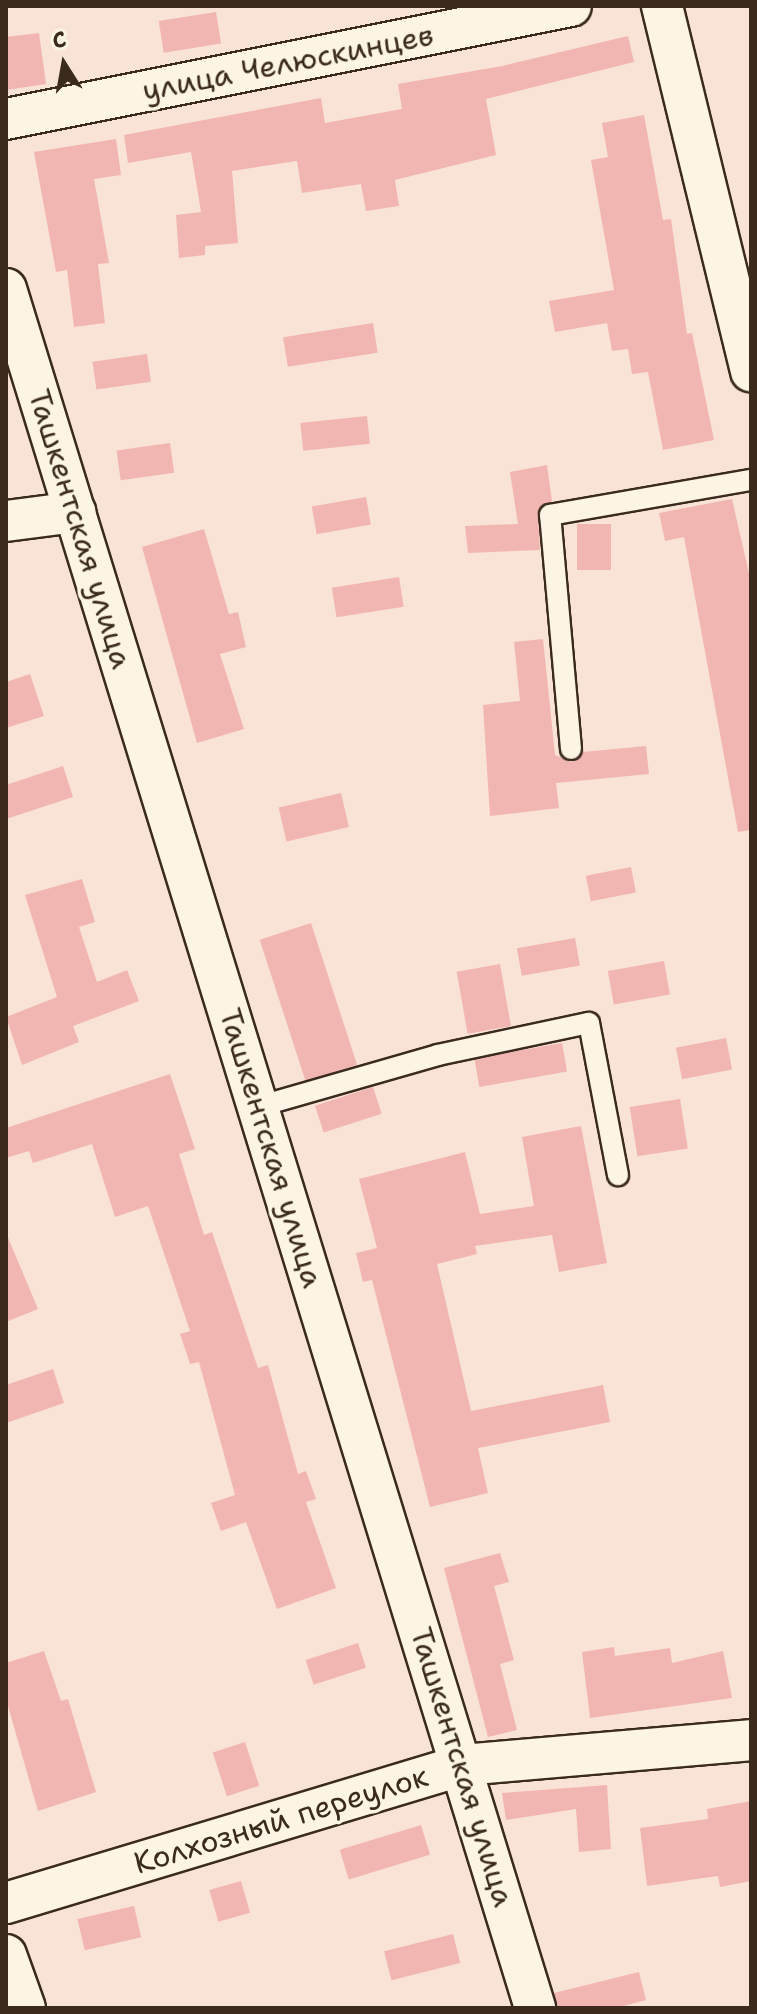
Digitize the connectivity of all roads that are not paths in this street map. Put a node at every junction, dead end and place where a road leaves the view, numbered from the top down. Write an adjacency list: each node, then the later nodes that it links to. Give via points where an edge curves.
1 (571, 6): 3 (street, улица Челюскинцев)
2 (662, 6): 4 (street)
3 (6, 119)
4 (735, 239): 6 (street)
5 (6, 289): 8 (street, Ташкентская улица)
6 (751, 371)
7 (751, 480): 10 (lane, via 550,515)
8 (75, 512): 9 (street); 11 (street, Ташкентская улица)
9 (6, 521)
10 (571, 749)
11 (257, 1107): 12 (lane, via 438,1055 589,1023); 14 (street, Ташкентская улица)
12 (618, 1175)
13 (751, 1740): 14 (street, Колхозный переулок)
14 (462, 1765): 15 (street, Колхозный переулок); 18 (street, Ташкентская улица)
15 (6, 1903)
16 (6, 1955): 17 (street)
17 (25, 2008)
18 (535, 2008)

